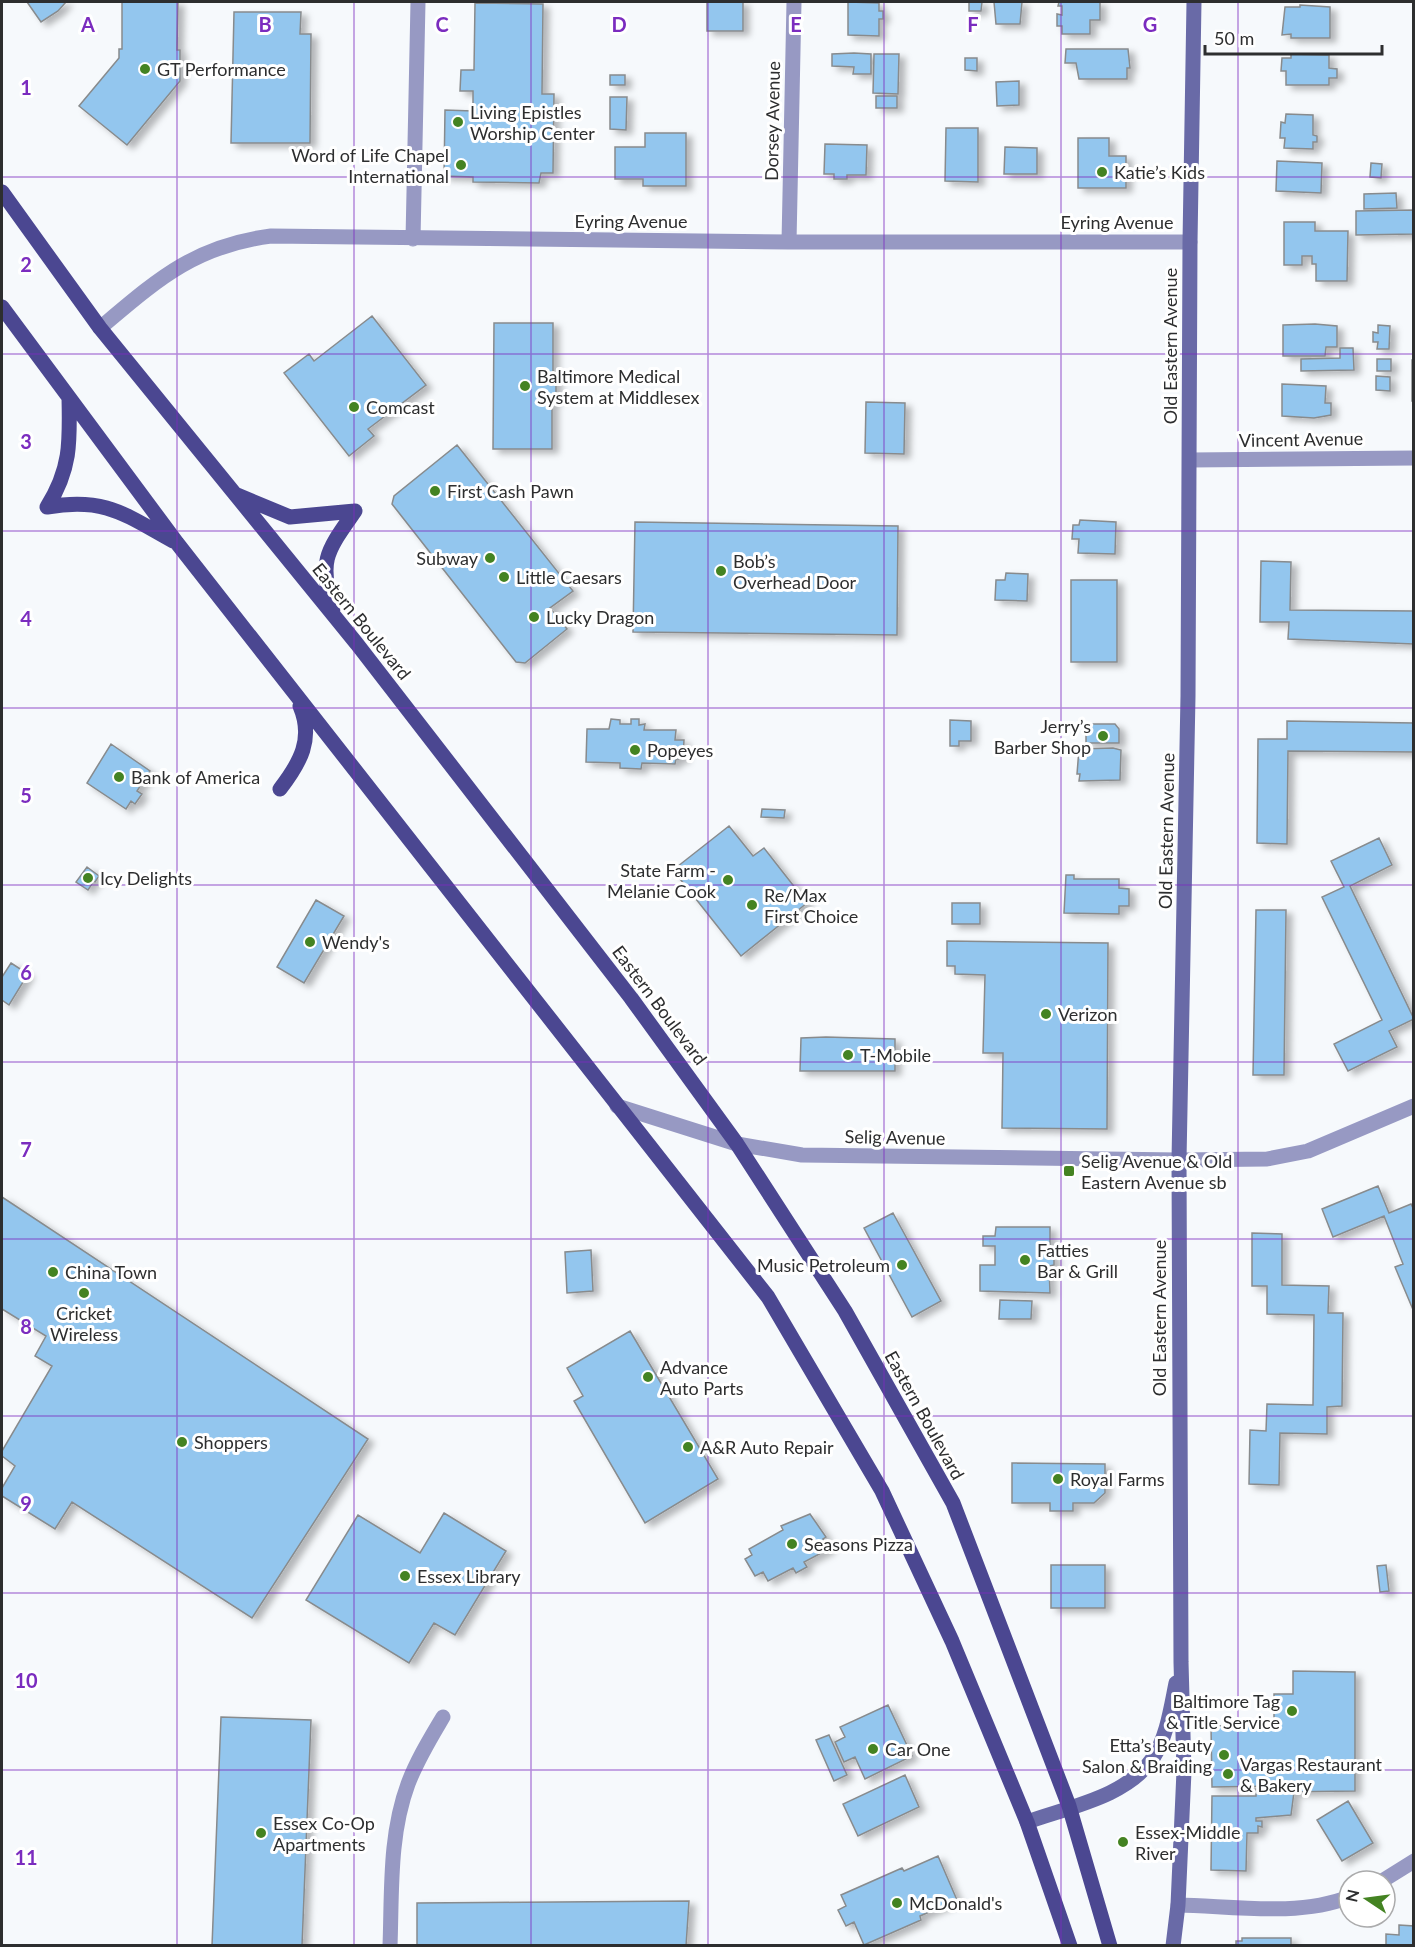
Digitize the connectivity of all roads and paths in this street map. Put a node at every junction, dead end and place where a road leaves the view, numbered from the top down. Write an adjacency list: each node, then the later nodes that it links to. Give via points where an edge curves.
1 (418, 2): 5 (street)
2 (794, 2): 6 (street, Dorsey Avenue)
3 (1194, 2): 7 (street, Old Eastern Avenue)
4 (2, 192): 9 (main road, Eastern Boulevard)
5 (413, 239): 6 (street, Eyring Avenue); 9 (street, Eyring Avenue, via 271,236 219,246 171,272)
6 (789, 242): 7 (street, Eyring Avenue)
7 (1190, 242): 12 (street, Old Eastern Avenue)
8 (2, 307): 10 (main road)
9 (100, 328): 13 (main road, Eastern Boulevard)
10 (69, 398): 14 (main road); 14 (main road, via 70,452 60,486 47,507 77,502 111,507)
11 (1413, 458): 12 (street, Vincent Avenue)
12 (1190, 460): 21 (street, Old Eastern Avenue)
13 (232, 492): 15 (main road, Eastern Boulevard); 15 (main road, via 290,517 356,511 325,561 324,581)
14 (177, 543): 16 (main road)
15 (335, 617): 20 (main road, Eastern Boulevard, via 610,970)
16 (294, 693): 17 (main road, via 307,722 306,747); 18 (main road)
17 (280, 789)
18 (617, 1106): 20 (street, Selig Avenue); 25 (main road, via 768,1297 882,1491 952,1641)
19 (1413, 1106): 21 (street, Selig Avenue, via 1308,1151 1267,1159)
20 (737, 1144): 21 (street, Selig Avenue, via 802,1155); 24 (main road, Eastern Boulevard, via 845,1311 953,1503)
21 (1179, 1160): 22 (street, Old Eastern Avenue)
22 (1181, 1662): 24 (street, Old Eastern Avenue, via 1168,1719 1154,1757 1120,1788); 29 (street, Old Eastern Avenue, via 1184,1771)
23 (443, 1718): 30 (street, via 418,1758 401,1809 393,1861)
24 (1069, 1806): 25 (street, Old Eastern Avenue); 32 (main road, Eastern Boulevard)
25 (1027, 1822): 31 (main road)
26 (1413, 1861): 27 (street)
27 (1397, 1871)
28 (1337, 1901): 29 (street, via 1300,1908)
29 (1178, 1905): 33 (street, Old Eastern Avenue)
30 (390, 1946)
31 (1070, 1946)
32 (1110, 1946)
33 (1173, 1946)

